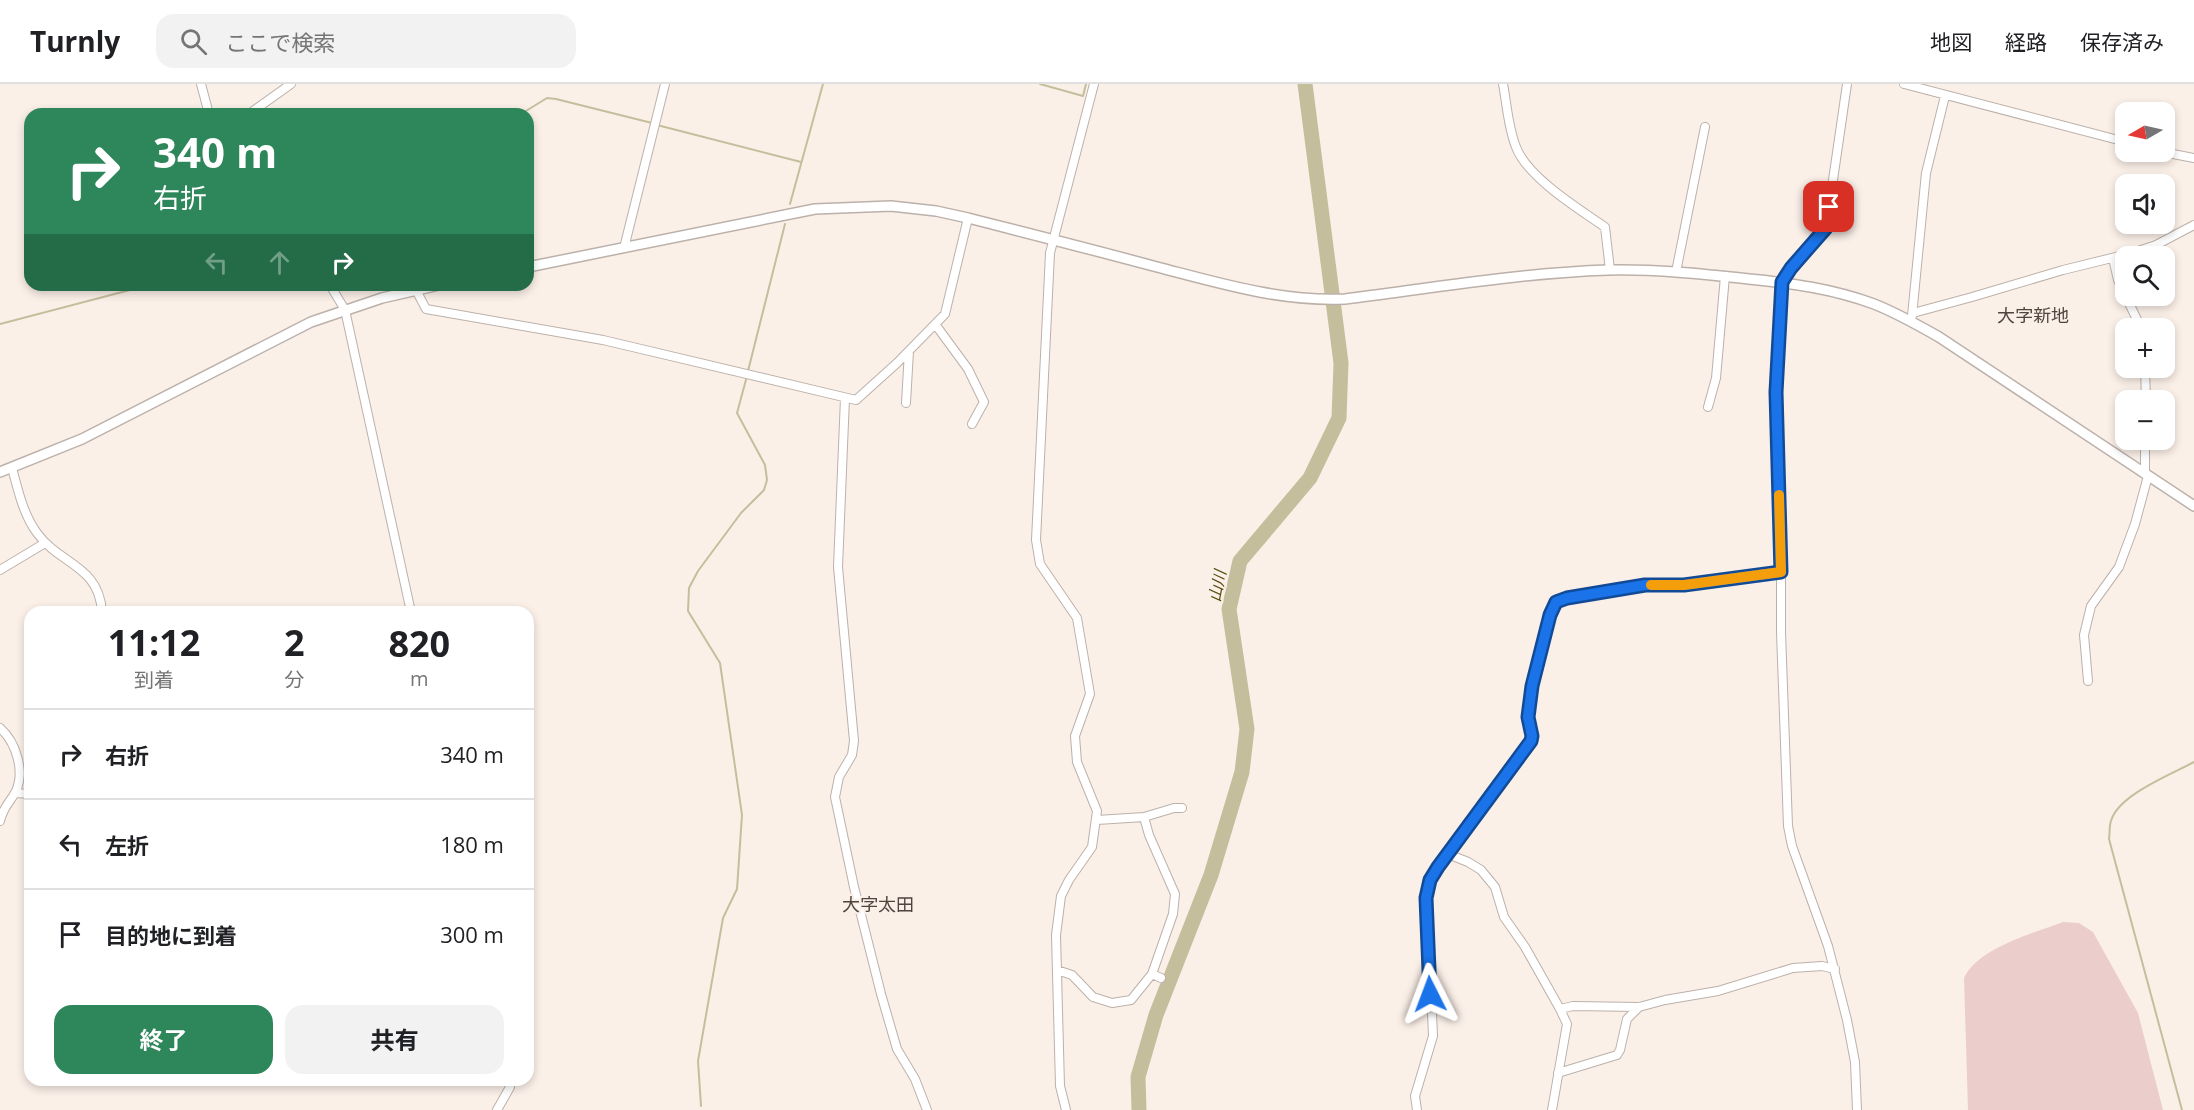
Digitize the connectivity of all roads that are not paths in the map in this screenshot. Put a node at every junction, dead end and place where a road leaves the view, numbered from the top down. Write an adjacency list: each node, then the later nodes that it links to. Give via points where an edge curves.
1 (201, 84): 9 (street)
2 (291, 84): 10 (street)
3 (665, 84): 18 (street)
4 (1094, 84): 17 (street)
5 (1503, 84): 21 (street, via 1517,150 1552,188 1605,227)
6 (1847, 84): 24 (street, via 1826,228)
7 (1904, 84): 8 (street)
8 (1945, 96): 12 (street); 29 (street, via 1926,173)
9 (207, 108)
10 (257, 108)
11 (1705, 127): 22 (street)
12 (2115, 139)
13 (2175, 154): 14 (street)
14 (2194, 158)
15 (968, 218): 17 (street); 18 (street, via 891,206 815,209); 31 (street, via 945,314)
16 (2194, 225): 19 (street, via 2156,245)
17 (1052, 239): 21 (street, via 1236,287 1317,299); 53 (street, via 1036,540 1041,564 1077,618 1090,694 1075,736 1077,762)
18 (624, 248): 20 (street)
19 (2113, 258): 29 (street, via 2044,275); 30 (street, via 2118,280)
20 (534, 266)
21 (1610, 270): 22 (street)
22 (1676, 272): 23 (street)
23 (1725, 276): 24 (street); 35 (street, via 1716,378)
24 (1782, 282): 29 (street, via 1837,292); 44 (street, via 1776,392)
25 (334, 291): 28 (street)
26 (412, 291): 28 (street)
27 (417, 291): 33 (street, via 426,309 603,340)
28 (345, 310): 38 (street, via 289,332 82,439); 46 (street)
29 (1912, 317): 40 (street)
30 (2136, 318)
31 (935, 324): 32 (street); 36 (street, via 968,369 984,402)
32 (909, 351): 33 (street, via 856,400); 34 (street)
33 (845, 398): 65 (street, via 838,567 854,741 835,797 854,887 897,1049)
34 (906, 403)
35 (1708, 407)
36 (972, 424)
37 (2145, 450): 40 (street)
38 (12, 468): 39 (street); 42 (street, via 27,517)
39 (0, 472)
40 (2146, 475): 41 (street); 47 (street, via 2136,524 2119,567 2091,606 2084,635)
41 (2194, 506)
42 (45, 543): 43 (street); 45 (street, via 88,576 97,587)
43 (0, 570)
44 (1781, 572): 55 (street, via 1684,585 1645,585 1556,602 1532,686 1528,717 1531,741); 56 (street, via 1788,826)
45 (102, 606)
46 (410, 606)
47 (2088, 681)
48 (0, 728): 49 (street, via 18,759 20,780)
49 (15, 793): 50 (street); 54 (street, via 3,808)
50 (24, 794)
51 (1182, 808): 52 (street)
52 (1144, 817): 53 (street); 58 (street, via 1175,894 1173,914)
53 (1097, 820): 57 (street, via 1092,848 1061,896)
54 (0, 821)
55 (1448, 854): 61 (street, via 1481,870 1495,887 1504,917); 67 (street, via 1427,888 1433,1036 1415,1096)
56 (1835, 969): 60 (street, via 1793,968 1718,991); 69 (street, via 1855,1062)
57 (1057, 970): 58 (street, via 1072,975 1093,997 1112,1003 1133,998); 66 (street, via 1060,1086)
58 (1152, 974): 59 (street)
59 (1161, 978)
60 (1639, 1007): 61 (street); 62 (street, via 1627,1019 1617,1055)
61 (1560, 1009): 62 (street, via 1568,1024)
62 (1558, 1073): 68 (street)
63 (510, 1086): 64 (street)
64 (497, 1110)
65 (927, 1110)
66 (1066, 1110)
67 (1417, 1110)
68 (1551, 1110)
69 (1857, 1110)

